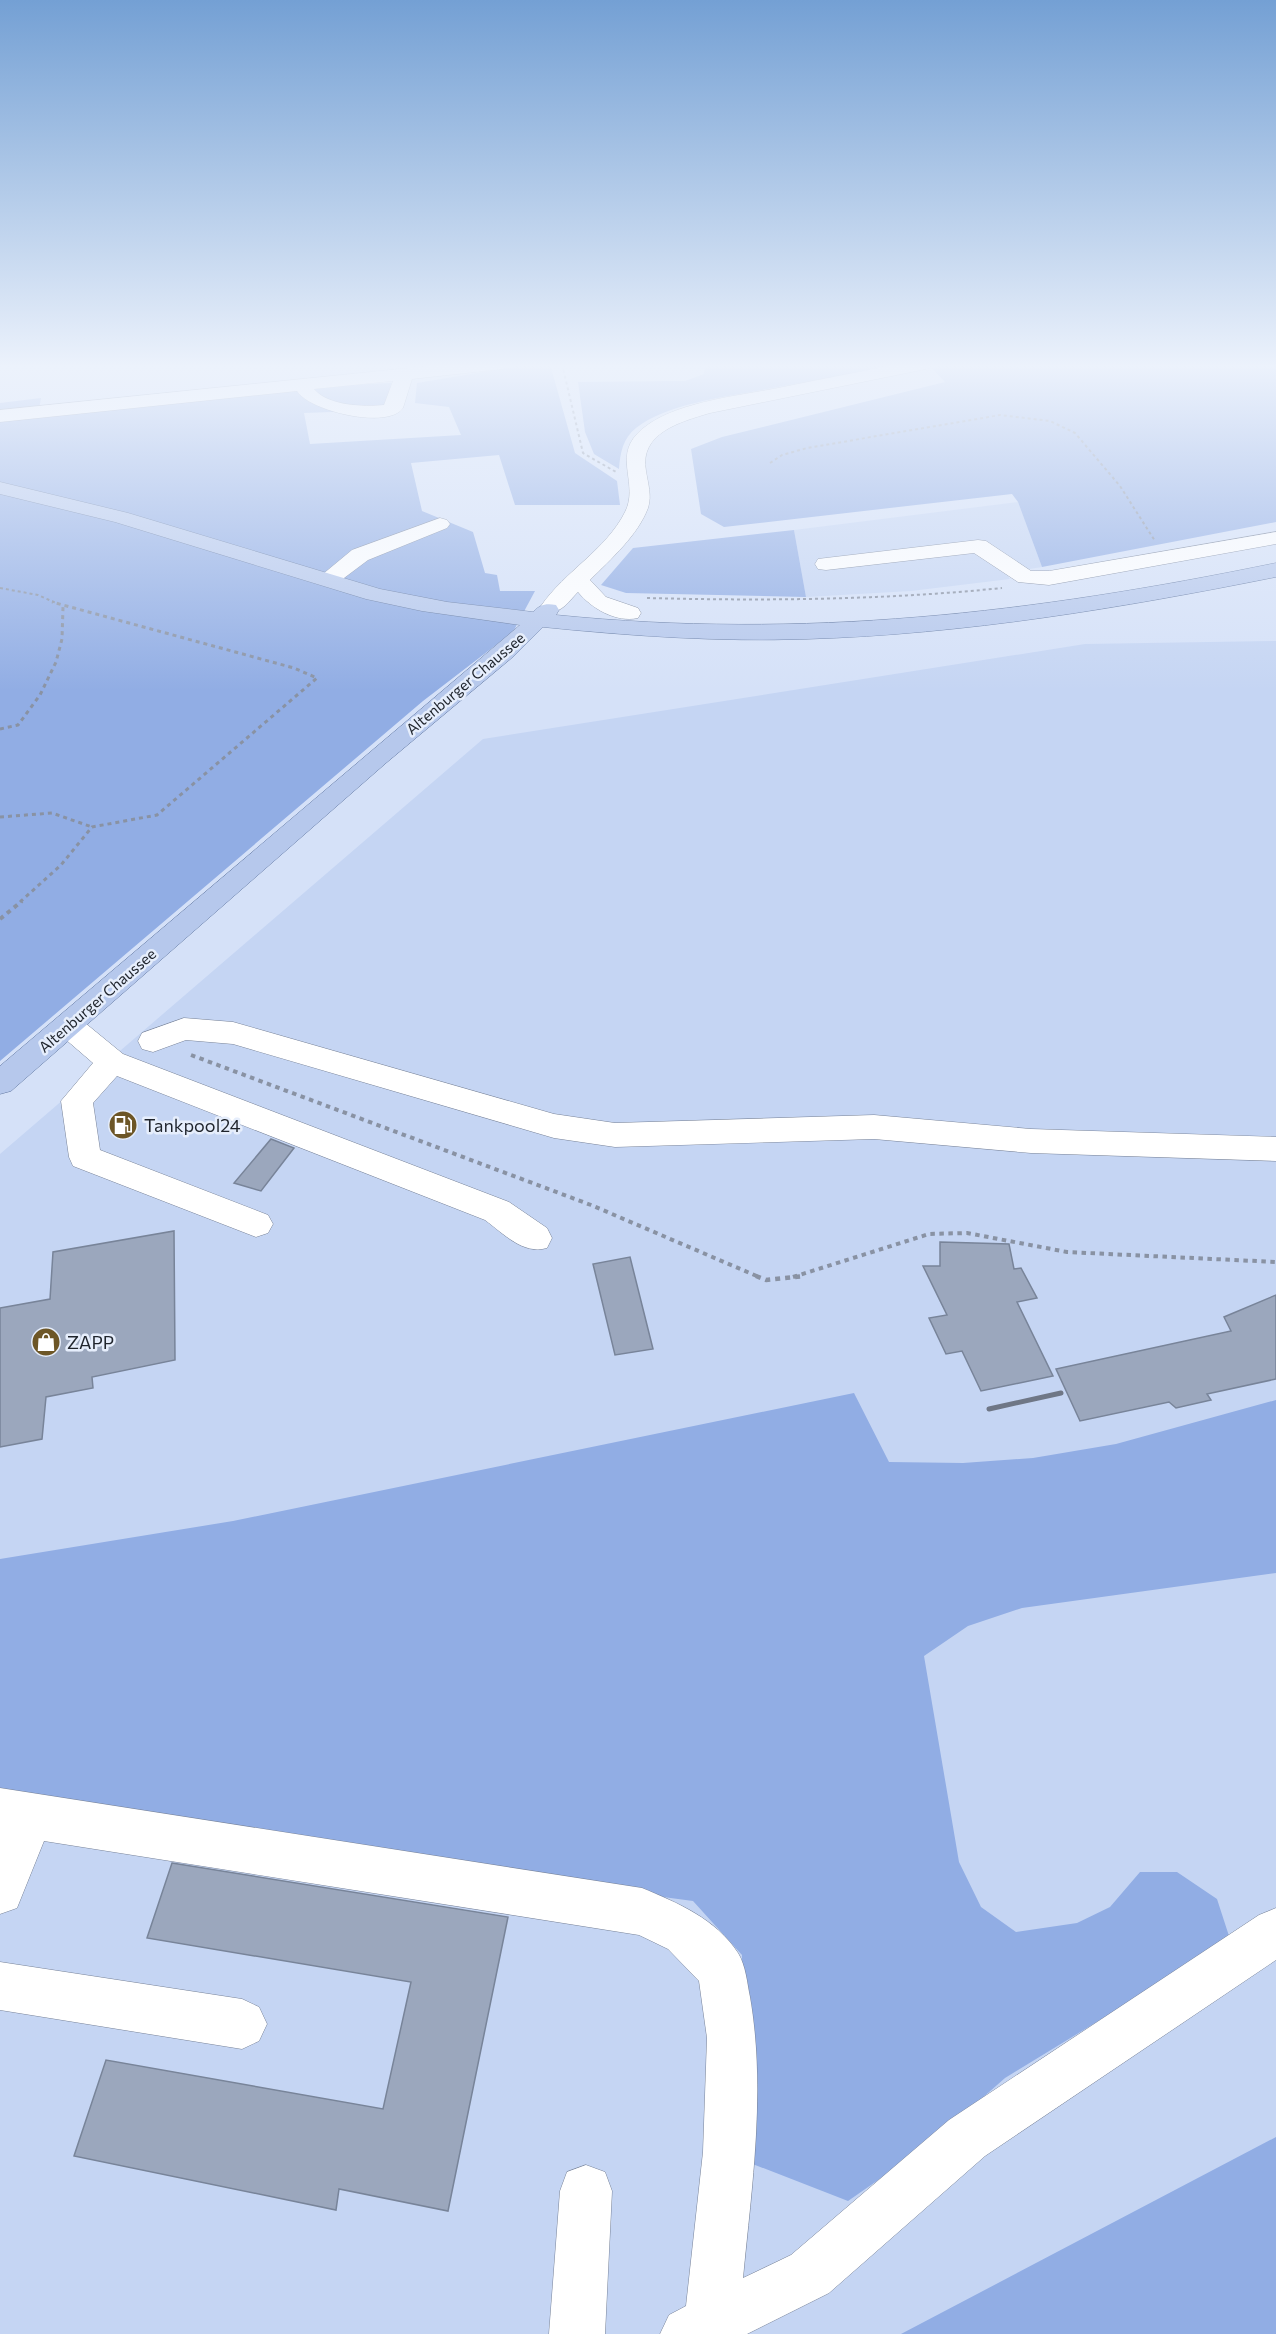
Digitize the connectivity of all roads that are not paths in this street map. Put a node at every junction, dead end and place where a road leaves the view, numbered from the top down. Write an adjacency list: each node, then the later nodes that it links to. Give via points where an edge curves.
1 (638, 473): 9 (street, Altenburger Chaussee, via 641,491 636,511)
2 (0, 488): 8 (main road, via 104,512)
3 (440, 524): 8 (street, via 360,555)
4 (1276, 538): 6 (street, via 1049,578 1026,577 978,546)
5 (1276, 554): 10 (main road, via 1062,595 906,613 756,618)
6 (826, 564)
7 (1276, 570): 11 (main road, via 1064,610 877,631 686,633)
8 (328, 579): 11 (main road, via 353,589 420,604)
9 (578, 579): 10 (street, via 593,598); 11 (street, Altenburger Chaussee)
10 (630, 613): 11 (main road)
11 (545, 614): 12 (main road, Altenburger Chaussee)
12 (68, 1025): 14 (street); 15 (main road, Altenburger Chaussee)
13 (153, 1041): 16 (street, via 184,1029 233,1033 554,1126 615,1135 874,1127 1031,1141)
14 (112, 1062): 17 (street, via 77,1101 85,1157); 18 (street, via 497,1211)
15 (0, 1083)
16 (1276, 1149)
17 (256, 1224)
18 (535, 1238)
19 (16, 1813): 20 (street); 25 (street, via 642,1912 685,1932 721,1970 732,2038 729,2152)
20 (0, 1892)
21 (1276, 1932): 25 (street, via 967,2138 810,2274)
22 (0, 1986): 23 (street)
23 (242, 2024)
24 (586, 2191): 26 (street)
25 (700, 2328)
26 (576, 2334)

